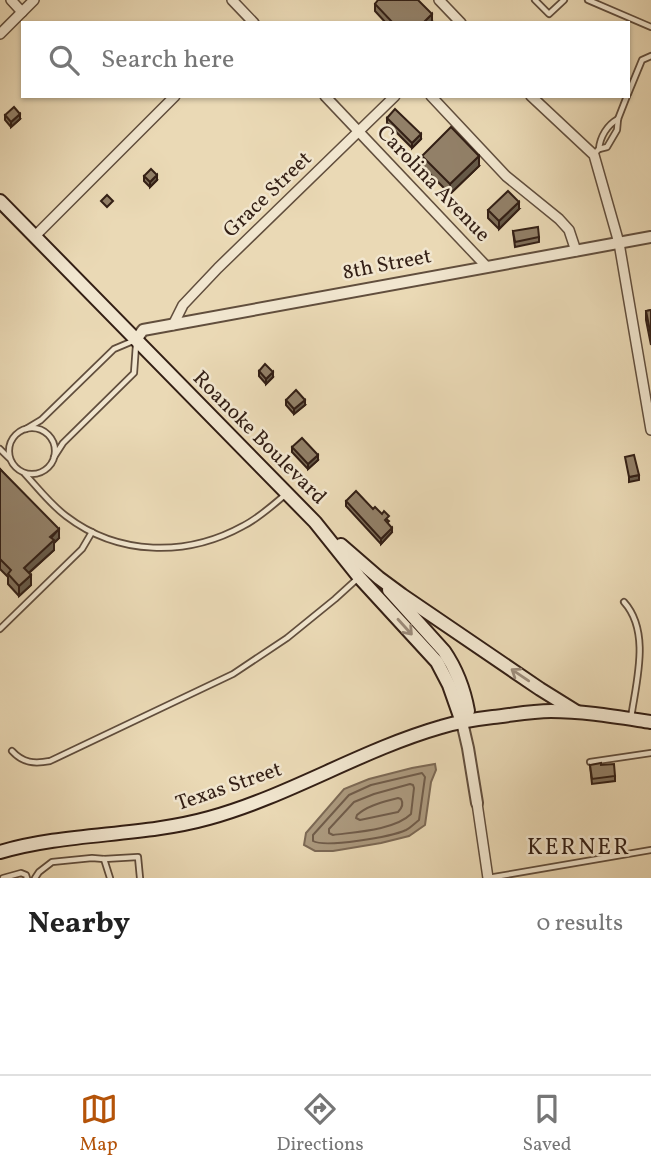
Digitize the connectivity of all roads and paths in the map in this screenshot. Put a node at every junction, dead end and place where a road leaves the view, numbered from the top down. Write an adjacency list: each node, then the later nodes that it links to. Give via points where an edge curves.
1 (11, 0): 8 (street)
2 (34, 0): 8 (street)
3 (232, 0): 9 (street)
4 (439, 0): 10 (street)
5 (535, 0): 6 (lane, via 549,14)
6 (564, 0)
7 (588, 0): 11 (lane)
8 (22, 12): 12 (street)
9 (250, 21)
10 (459, 21)
11 (651, 27)
12 (0, 34)
13 (651, 56): 14 (lane, via 642,60)
14 (630, 90)
15 (173, 98): 25 (street)
16 (327, 98): 22 (street, Carolina Avenue)
17 (393, 98): 22 (street, Grace Street)
18 (433, 98): 28 (street, via 506,176 559,219 569,230)
19 (533, 98): 23 (street)
20 (627, 98): 21 (lane)
21 (618, 119): 23 (lane, via 611,123); 23 (lane, via 607,147)
22 (359, 132): 29 (street, Carolina Avenue); 30 (street, Grace Street, via 183,305)
23 (597, 152): 27 (street)
24 (0, 201): 25 (main road, Roanoke Boulevard)
25 (35, 236): 31 (main road, Roanoke Boulevard)
26 (651, 237): 27 (street, 8th Street)
27 (619, 243): 28 (street, 8th Street); 32 (street)
28 (576, 251): 29 (street, 8th Street)
29 (487, 267): 30 (street, 8th Street)
30 (173, 325): 31 (street, 8th Street, via 143,330)
31 (136, 340): 33 (lane, via 114,349); 35 (lane, via 134,373); 38 (main road, Roanoke Boulevard)
32 (651, 425)
33 (26, 429): 35 (lane, via 48,435); 36 (lane, via 13,437)
34 (0, 449): 36 (lane)
35 (54, 457): 37 (lane, via 46,470)
36 (9, 458): 37 (lane)
37 (24, 474): 39 (lane, via 61,512)
38 (287, 494): 39 (lane, via 246,525 197,544 145,547); 40 (main road, Roanoke Boulevard)
39 (92, 532): 42 (lane, via 82,549)
40 (369, 575): 43 (main road, one-way to 40); 45 (main road, one-way to 45, via 437,662); 45 (main road, via 451,661 468,711); 47 (lane, via 261,657 211,686 50,761 28,762)
41 (624, 602): 44 (lane, via 635,617 642,640)
42 (0, 629)
43 (578, 712): 44 (main road); 45 (main road, via 534,712)
44 (631, 719): 46 (main road)
45 (462, 722): 50 (street); 52 (main road, Texas Street, via 414,736 210,818)
46 (651, 722)
47 (12, 751)
48 (651, 752): 49 (lane)
49 (590, 762)
50 (477, 803): 59 (street)
51 (651, 850): 59 (lane)
52 (0, 852)
53 (104, 859): 56 (lane, via 52,862); 57 (lane); 58 (lane, via 138,857)
54 (3, 878): 55 (lane, via 21,873)
55 (27, 878)
56 (35, 878)
57 (110, 878)
58 (140, 878)
59 (488, 878)

